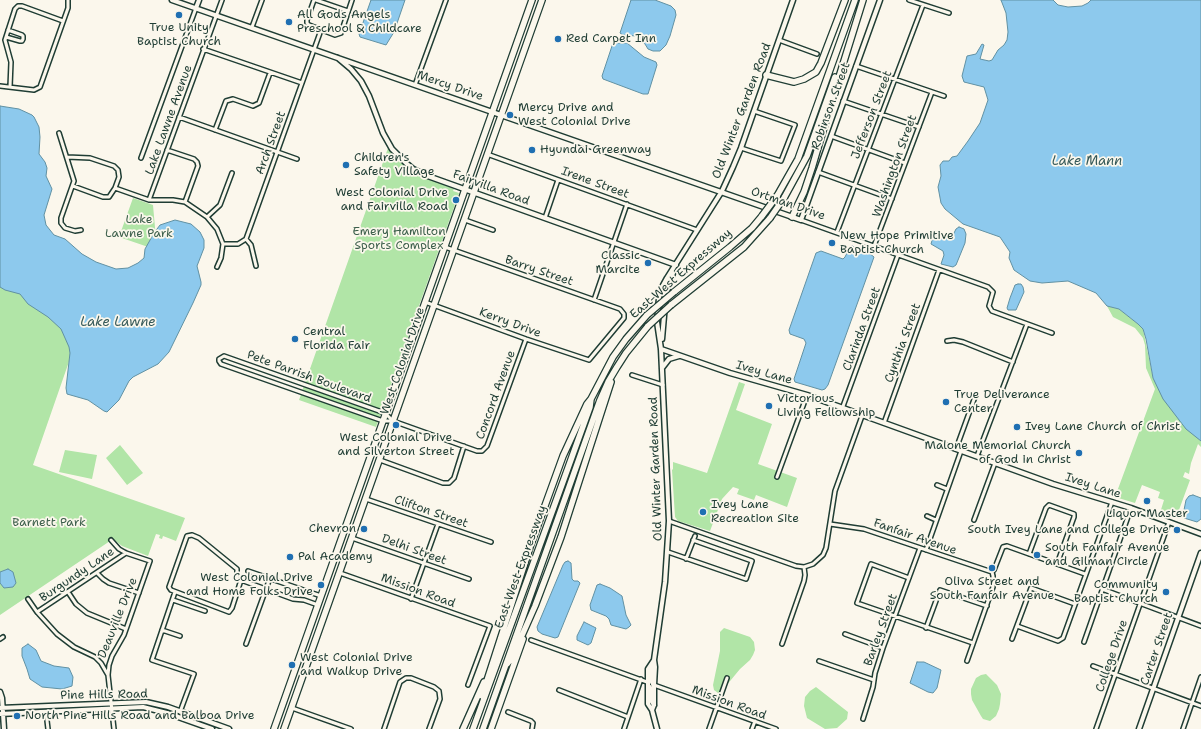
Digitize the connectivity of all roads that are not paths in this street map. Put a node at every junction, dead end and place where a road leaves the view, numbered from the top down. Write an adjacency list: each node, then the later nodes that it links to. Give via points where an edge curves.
1 (68, 0): 23 (street)
2 (172, 0): 18 (street, Mercy Drive)
3 (199, 0): 18 (street)
4 (222, 0): 22 (street, Lake Lawne Avenue)
5 (262, 0): 24 (street)
6 (315, 0): 19 (street); 26 (street, via 307,23)
7 (352, 0): 19 (street)
8 (446, 0): 40 (street)
9 (533, 0): 21 (highway, via 532,9); 47 (highway, West Colonial Drive)
10 (542, 0): 21 (highway, West Colonial Drive)
11 (793, 0): 28 (street, Old Winter Garden Road)
12 (845, 0): 37 (highway, via 822,63 816,72 794,82)
13 (855, 0): 116 (highway, East-West Expressway, bridge, via 798,159 777,196 752,228 647,315 613,358)
14 (863, 0): 78 (highway, via 812,168); 111 (highway, East-West Expressway, bridge, via 806,156 784,198 744,247 648,326)
15 (880, 0): 34 (street, Robinson Street)
16 (909, 0): 17 (street)
17 (923, 5): 20 (street); 38 (street, Jefferson Street)
18 (196, 8): 22 (street, Mercy Drive); 61 (street)
19 (348, 11): 26 (street, via 341,33 335,35)
20 (950, 13)
21 (537, 14): 49 (highway, West Colonial Drive)
22 (216, 15): 24 (street, Mercy Drive); 29 (street, Lake Lawne Avenue)
23 (63, 21): 25 (street, via 18,6); 42 (street, via 40,87 34,90)
24 (252, 27): 30 (street, Mercy Drive)
25 (8, 30): 27 (street); 27 (street, via 24,36 22,41)
26 (321, 30): 30 (street, Arch Street)
27 (6, 37): 42 (street, via 11,62)
28 (779, 40): 31 (street); 37 (street, Old Winter Garden Road)
29 (203, 49): 36 (street); 50 (street, Lake Lawne Avenue)
30 (314, 49): 32 (street, Mercy Drive); 39 (street, Arch Street)
31 (817, 54)
32 (337, 57): 33 (street, Mercy Drive); 35 (street, Fairvilla Road)
33 (352, 62): 35 (street); 40 (street, Mercy Drive)
34 (856, 66): 38 (street); 45 (street, Robinson Street)
35 (351, 69): 70 (street, Fairvilla Road, via 369,96 383,134 392,149 413,169)
36 (270, 73): 39 (street); 52 (street, via 257,105 228,100 224,104)
37 (766, 75): 46 (street, Old Winter Garden Road)
38 (894, 80): 43 (street); 48 (street, Jefferson Street)
39 (302, 83): 58 (street, Arch Street)
40 (416, 85): 47 (street, Mercy Drive)
41 (0, 86): 42 (street)
42 (10, 87)
43 (932, 92): 44 (street); 51 (street, Washington Street)
44 (944, 96)
45 (843, 101): 48 (street); 54 (street, Robinson Street)
46 (754, 111): 55 (street, Old Winter Garden Road); 55 (street, via 795,125 781,161)
47 (493, 112): 49 (street, Mercy Drive); 70 (highway, West Colonial Drive)
48 (881, 114): 51 (street); 57 (street, Jefferson Street)
49 (502, 115): 59 (highway, West Colonial Drive); 71 (street, Mercy Drive)
50 (179, 117): 52 (street); 56 (street, Lake Lawne Avenue)
51 (919, 127): 63 (street, Washington Street)
52 (215, 130): 58 (street)
53 (59, 133): 60 (street)
54 (831, 136): 57 (street); 64 (street, Robinson Street)
55 (741, 148): 71 (street, Old Winter Garden Road)
56 (167, 150): 74 (street, Lake Lawne Avenue); 75 (street, via 197,162 198,166)
57 (868, 150): 63 (street); 67 (street, Jefferson Street)
58 (277, 152): 62 (street); 86 (street, Arch Street)
59 (488, 154): 66 (street, Irene Street); 72 (highway, West Colonial Drive)
60 (67, 157): 68 (street, via 74,177); 69 (street, via 90,158 114,166 119,177)
61 (141, 158)
62 (297, 159)
63 (905, 163): 73 (street, Washington Street)
64 (818, 172): 67 (street); 81 (street, Robinson Street)
65 (232, 173): 77 (street, via 220,204)
66 (558, 180): 76 (street, Irene Street); 79 (street)
67 (855, 185): 73 (street); 85 (street, Jefferson Street)
68 (73, 186): 69 (street, via 103,197 109,197); 82 (street, via 61,223 65,228)
69 (115, 188): 74 (street)
70 (465, 190): 72 (street, Fairvilla Road); 90 (highway, West Colonial Drive)
71 (722, 191): 78 (street, Ortman Drive); 84 (street, Old Winter Garden Road)
72 (474, 193): 79 (street, Fairvilla Road); 80 (highway, West Colonial Drive)
73 (892, 199): 89 (street, Washington Street)
74 (149, 200): 75 (street)
75 (185, 202): 77 (street)
76 (627, 204): 84 (street, Irene Street); 87 (street)
77 (207, 217): 88 (street, via 217,229)
78 (792, 217): 81 (street, Ortman Drive)
79 (545, 218): 87 (street, Fairvilla Road)
80 (464, 220): 83 (street); 91 (highway, West Colonial Drive)
81 (801, 220): 85 (street, Ortman Drive)
82 (81, 230)
83 (493, 230)
84 (697, 230): 93 (street, Old Winter Garden Road)
85 (837, 232): 89 (street, Ortman Drive)
86 (246, 239): 88 (street, via 238,244); 95 (street, via 251,245)
87 (614, 242): 93 (street, Fairvilla Road); 97 (street)
88 (223, 244): 94 (street)
89 (874, 246): 92 (street, Ortman Drive)
90 (445, 247): 91 (street, Barry Street); 98 (highway, West Colonial Drive)
91 (454, 250): 97 (street, Barry Street); 99 (highway, West Colonial Drive)
92 (898, 255): 96 (street, Ortman Drive); 117 (street, Clarinda Street)
93 (676, 265): 104 (street, Old Winter Garden Road, via 659,298 657,322)
94 (217, 266)
95 (256, 266)
96 (939, 270): 100 (street, Ortman Drive, via 991,288 992,311); 122 (street, Cynthia Street)
97 (594, 300): 107 (street, Barry Street, via 620,309 624,318)
98 (425, 302): 99 (street, Kerry Drive); 106 (highway, West Colonial Drive)
99 (434, 305): 102 (street, Kerry Drive); 109 (highway, West Colonial Drive)
100 (1027, 324): 101 (street, Ortman Drive); 108 (street)
101 (1052, 333)
102 (526, 339): 107 (street, Kerry Drive); 123 (street, Concord Avenue, via 487,446 484,450 477,451)
103 (947, 341): 108 (street, via 963,342)
104 (661, 349): 105 (street, Ivey Lane); 110 (street, Old Winter Garden Road)
105 (680, 356): 110 (street, via 669,358); 115 (street, Ivey Lane)
106 (405, 360): 109 (highway); 118 (highway, West Colonial Drive)
107 (589, 360)
108 (1013, 362): 126 (street)
109 (414, 363): 121 (highway, West Colonial Drive)
110 (662, 368): 113 (street, Old Winter Garden Road)
111 (612, 375): 189 (highway, via 611,385 561,537); 209 (highway, East-West Expressway, via 600,400)
112 (632, 375): 113 (street)
113 (663, 385): 141 (street, Old Winter Garden Road)
114 (976, 394): 124 (street)
115 (807, 395): 117 (street, Ivey Lane); 130 (street)
116 (591, 399): 213 (highway, via 563,456); 237 (highway, East-West Expressway)
117 (842, 409): 119 (street, Ivey Lane)
118 (386, 414): 120 (highway, West Colonial Drive); 120 (street, Pete Parrish Boulevard, via 224,356 219,359 221,364); 121 (street, Pete Parrish Boulevard)
119 (862, 416): 122 (street, Ivey Lane); 144 (street, via 835,491)
120 (383, 421): 121 (street, Pete Parrish Boulevard); 129 (highway, West Colonial Drive)
121 (393, 422): 123 (street); 127 (highway, West Colonial Drive)
122 (884, 423): 124 (street, Ivey Lane)
123 (464, 446): 127 (street, Concord Avenue, via 454,478 449,483)
124 (956, 449): 125 (street, Ivey Lane)
125 (961, 451): 126 (street, Ivey Lane); 132 (street)
126 (977, 456): 128 (street, Ivey Lane)
127 (379, 460): 133 (highway, West Colonial Drive)
128 (995, 463): 135 (street, Ivey Lane); 140 (street)
129 (364, 475): 133 (highway, via 360,494); 134 (highway, West Colonial Drive)
130 (777, 477)
131 (937, 485): 132 (street)
132 (947, 489): 139 (street)
133 (366, 499): 138 (highway, West Colonial Drive); 143 (street, Clifton Street)
134 (355, 501): 138 (highway, via 359,505); 149 (highway, West Colonial Drive)
135 (1112, 502): 136 (street, Ivey Lane); 164 (street)
136 (1131, 508): 142 (street, Ivey Lane); 170 (street)
137 (927, 516): 139 (street)
138 (358, 520): 146 (highway, West Colonial Drive)
139 (936, 520): 151 (street)
140 (974, 520)
141 (669, 521): 152 (street, Old Winter Garden Road); 159 (street)
142 (1169, 522): 145 (street, Ivey Lane); 178 (street, College Drive)
143 (438, 524): 148 (street, Clifton Street); 157 (street)
144 (830, 524): 150 (street, Fanfair Avenue, via 862,528); 159 (street, via 823,555 813,564)
145 (1201, 534)
146 (352, 538): 157 (street, Delhi Street); 163 (highway, West Colonial Drive)
147 (111, 540): 153 (street)
148 (491, 542)
149 (338, 548): 163 (highway, via 340,552 334,569); 174 (highway, West Colonial Drive)
150 (920, 548): 151 (street, Fanfair Avenue); 166 (street, Barley Street)
151 (926, 550): 161 (street, Fanfair Avenue)
152 (668, 552): 156 (street); 204 (street, Old Winter Garden Road)
153 (126, 553): 162 (street, Burgundy Lane); 173 (street, Deauville Drive, via 150,561)
154 (1201, 553): 186 (street, Carter Street)
155 (1029, 554): 158 (street); 158 (street, via 1046,508 1049,506 1074,514); 161 (street, via 1005,546)
156 (686, 558): 156 (street, via 694,538 752,561 746,579)
157 (424, 563): 167 (street, Delhi Street); 176 (street)
158 (1057, 564): 164 (street)
159 (804, 567): 202 (street, via 804,581)
160 (248, 571): 165 (street)
161 (992, 572): 181 (street, via 994,587)
162 (97, 573): 171 (street, Burgundy Lane); 173 (street, via 109,582)
163 (340, 573): 176 (street, Mission Road); 196 (highway, West Colonial Drive)
164 (1085, 574): 179 (street)
165 (270, 578): 169 (street); 174 (street)
166 (909, 578): 185 (street, Barley Street); 185 (street, via 871,564 857,603)
167 (470, 579)
168 (241, 580): 169 (street); 172 (street, via 229,612); 172 (street, via 237,578 237,569 192,535 187,536 169,587)
169 (266, 589): 180 (street); 201 (street)
170 (1102, 589): 178 (street); 199 (street)
171 (68, 592): 183 (street, Burgundy Lane); 191 (street, via 76,604 87,613)
172 (175, 592): 177 (street)
173 (139, 593): 191 (street, Deauville Drive)
174 (322, 596): 180 (highway, West Colonial Drive)
175 (28, 599): 183 (street)
176 (411, 599): 219 (street, Mission Road, via 490,626)
177 (173, 600): 182 (street); 192 (street)
178 (1140, 603): 186 (street); 210 (street, College Drive)
179 (1075, 604): 187 (street, via 1063,638 1058,641); 187 (street, via 1031,588)
180 (318, 605): 184 (highway, West Colonial Drive)
181 (987, 606): 190 (street, via 940,590); 200 (street)
182 (205, 611)
183 (37, 612): 211 (street, via 65,642 95,657)
184 (314, 617): 195 (highway, West Colonial Drive); 196 (highway, via 310,637)
185 (895, 617): 190 (street); 203 (street, Barley Street)
186 (1178, 618): 188 (street); 220 (street, Carter Street)
187 (1017, 626): 198 (street)
188 (1201, 626)
189 (526, 627): 209 (highway); 253 (highway)
190 (926, 628): 200 (street)
191 (126, 629): 211 (street, Deauville Drive, via 112,656)
192 (162, 630): 194 (street); 233 (street, via 152,660 194,674)
193 (845, 634): 203 (street)
194 (180, 636)
195 (306, 640): 208 (highway, via 310,643); 245 (highway, West Colonial Drive)
196 (316, 640): 208 (highway, West Colonial Drive)
197 (531, 640): 215 (street)
198 (1012, 640)
199 (1084, 642)
200 (973, 643): 206 (street)
201 (246, 644)
202 (782, 644)
203 (883, 648): 216 (street, Barley Street)
204 (653, 661): 217 (street, Old Winter Garden Road, via 648,669); 218 (street, Old Winter Garden Road)
205 (819, 661): 216 (street)
206 (967, 661)
207 (1093, 666): 210 (street)
208 (306, 667): 229 (highway, West Colonial Drive)
209 (505, 668): 252 (highway, East-West Expressway)
210 (1115, 674): 220 (street); 260 (street, College Drive)
211 (108, 675): 223 (street, Deauville Drive)
212 (1201, 676): 224 (street)
213 (487, 677): 237 (highway); 250 (highway)
214 (727, 678): 230 (street)
215 (641, 679): 217 (street); 236 (street)
216 (874, 680): 238 (street, Barley Street)
217 (647, 682): 225 (street); 231 (street, Old Winter Garden Road, via 648,704)
218 (654, 684): 225 (street, Old Winter Garden Road); 230 (street, Mission Road)
219 (468, 685)
220 (1153, 688): 224 (street); 261 (street, Carter Street)
221 (559, 690): 236 (street)
222 (0, 692): 227 (street)
223 (111, 703): 227 (street, Pine Hills Road); 228 (street, Deauville Drive); 233 (street, Pine Hills Road, via 146,702)
224 (1192, 703): 226 (street); 262 (street)
225 (654, 705): 231 (street, Old Winter Garden Road)
226 (1201, 706)
227 (1, 708): 235 (street)
228 (111, 708): 232 (street, Pine Hills Road); 242 (street, Deauville Drive); 243 (street, Pine Hills Road, via 155,709)
229 (292, 708): 246 (highway, West Colonial Drive); 247 (street)
230 (716, 708): 239 (street, Mission Road); 257 (street)
231 (652, 710): 256 (street, Old Winter Garden Road)
232 (46, 712): 235 (street, Pine Hills Road); 241 (street)
233 (180, 712): 244 (street, Pine Hills Road)
234 (508, 712): 254 (street, via 532,722)
235 (2, 714): 240 (street)
236 (628, 717): 255 (street)
237 (477, 719): 251 (highway, East-West Expressway)
238 (863, 719)
239 (755, 721): 258 (street); 259 (street, Mission Road)
240 (4, 729)
241 (48, 729)
242 (114, 729)
243 (210, 729): 244 (street, Pine Hills Road)
244 (228, 729)
245 (274, 729)
246 (284, 729)
247 (351, 729)
248 (384, 729): 249 (street, via 400,682 411,678 439,691 440,699)
249 (429, 729)
250 (463, 729)
251 (474, 729)
252 (483, 729)
253 (491, 729)
254 (532, 729)
255 (624, 729)
256 (657, 729)
257 (709, 729)
258 (752, 729)
259 (776, 729)
260 (1096, 729)
261 (1139, 729)
262 (1183, 729)

